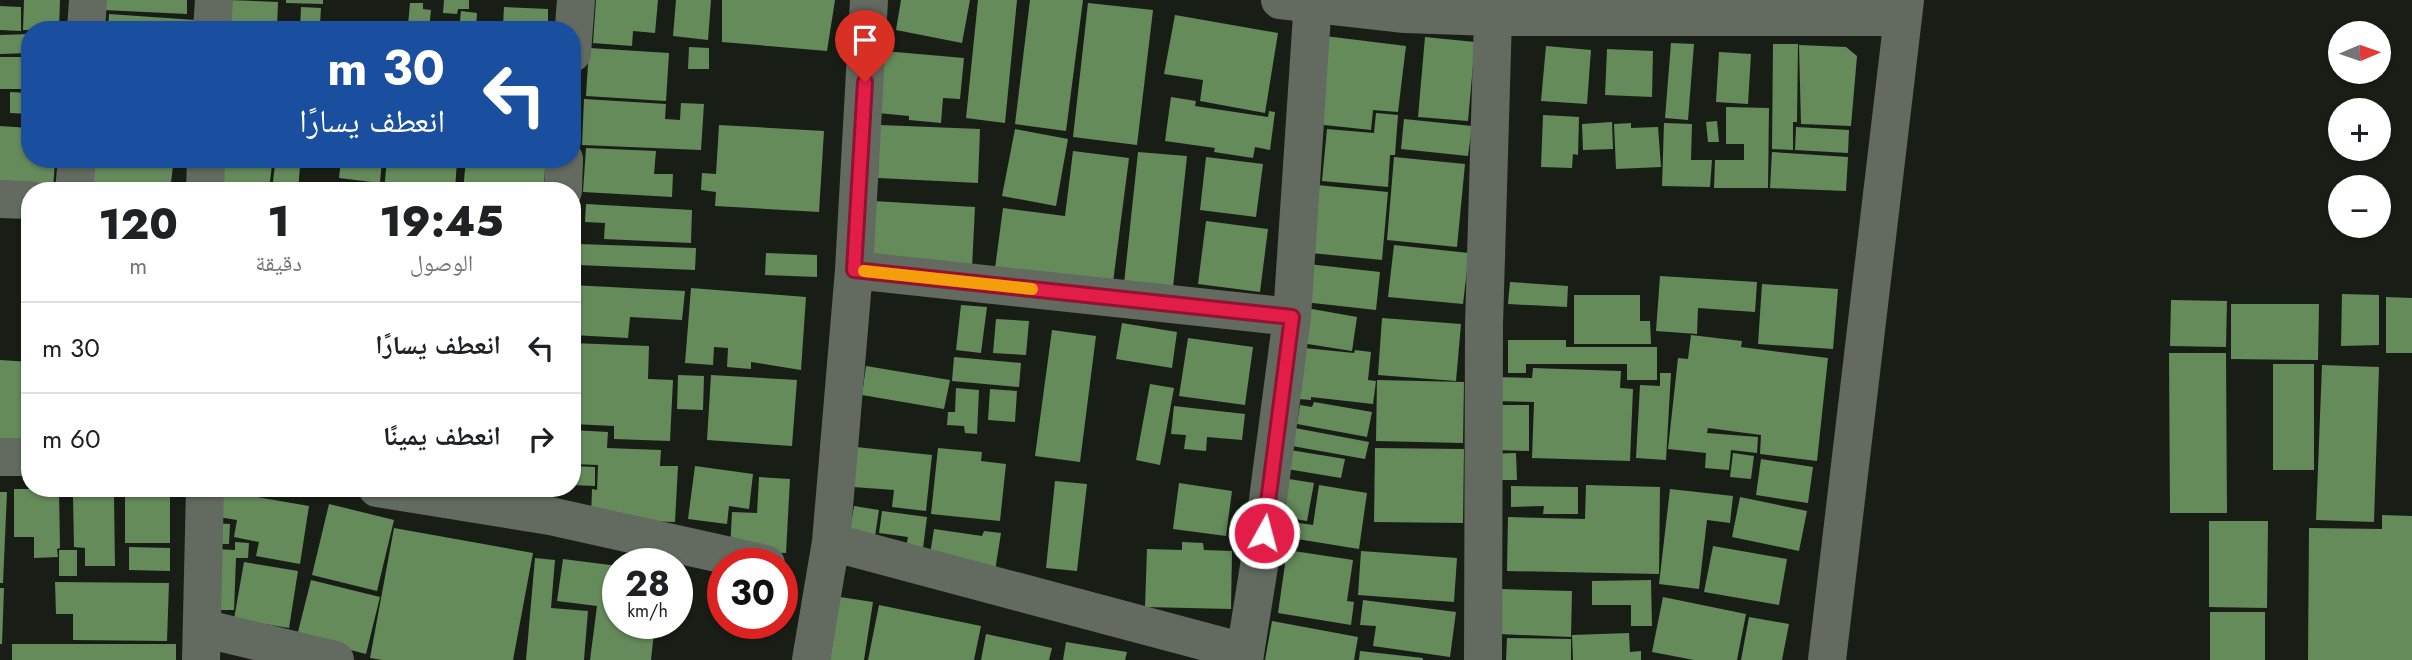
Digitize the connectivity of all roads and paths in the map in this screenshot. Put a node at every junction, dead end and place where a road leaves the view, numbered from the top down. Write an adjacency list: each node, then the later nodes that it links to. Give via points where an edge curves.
1 (88, 0): 8 (street)
2 (214, 0): 9 (street)
3 (576, 0): 10 (street)
4 (869, 0): 13 (street)
5 (1302, 2): 7 (street, via 1405,14); 14 (street)
6 (1904, 8): 7 (street); 28 (street)
7 (1493, 17): 27 (street, via 1484,326)
8 (87, 21)
9 (213, 21)
10 (574, 21)
11 (0, 199): 12 (street)
12 (21, 200)
13 (854, 270): 14 (street); 21 (street)
14 (1292, 317): 24 (street)
15 (0, 457): 16 (street)
16 (21, 457)
17 (205, 497): 23 (street)
18 (488, 497): 19 (street)
19 (550, 502): 20 (street)
20 (707, 549)
21 (827, 560): 22 (street); 24 (street); 26 (street)
22 (798, 565)
23 (202, 644): 25 (street)
24 (1244, 656)
25 (335, 660)
26 (811, 660)
27 (1483, 660)
28 (1828, 660)

